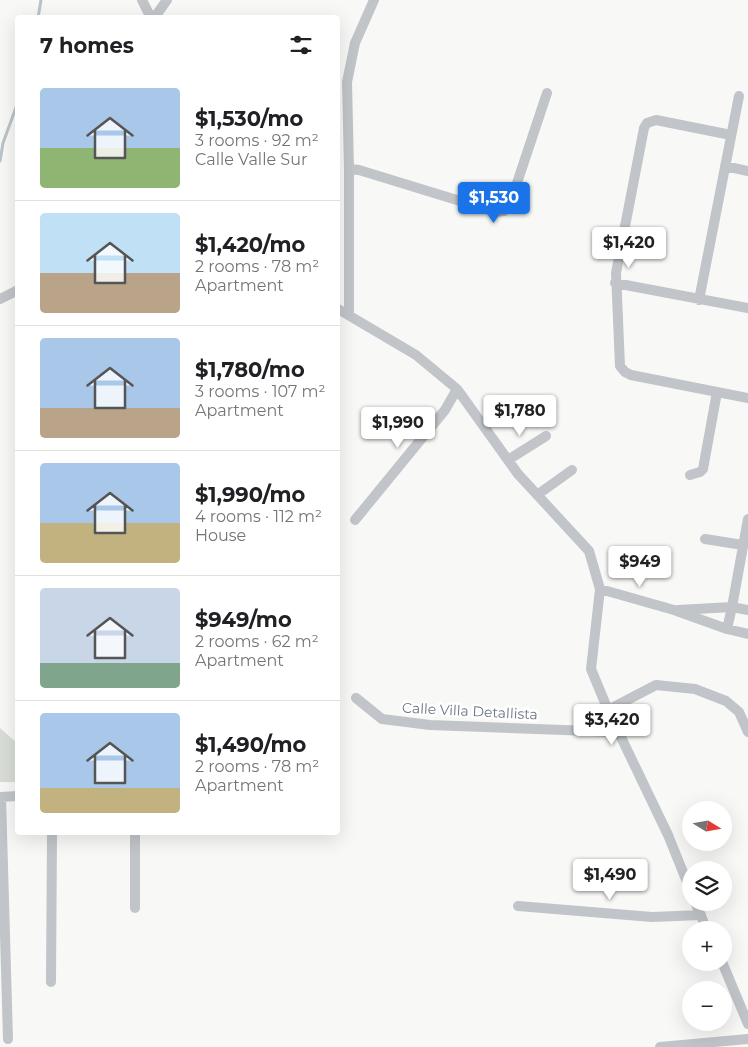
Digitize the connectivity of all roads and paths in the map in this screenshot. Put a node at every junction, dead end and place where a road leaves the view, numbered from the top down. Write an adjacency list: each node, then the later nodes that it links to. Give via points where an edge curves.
1 (142, 0): 4 (street)
2 (167, 0): 5 (street)
3 (374, 0): 10 (street, via 355,43 346,82)
4 (150, 15)
5 (154, 15)
6 (547, 93): 10 (street, via 510,204 504,211 496,212)
7 (739, 96): 8 (street)
8 (731, 135): 9 (street); 12 (street, via 656,120 647,123)
9 (725, 166): 11 (street); 15 (street)
10 (349, 169): 18 (street)
11 (748, 171)
12 (615, 283): 15 (street); 20 (street, via 620,366 625,372)
13 (15, 292): 14 (street)
14 (0, 299)
15 (699, 300): 16 (street)
16 (748, 308)
17 (340, 310): 18 (street)
18 (349, 315): 19 (street, via 416,354)
19 (457, 389): 23 (street); 28 (street, via 445,410)
20 (717, 392): 21 (street); 25 (street, via 703,469)
21 (748, 398)
22 (546, 436): 23 (street)
23 (508, 460): 26 (street)
24 (572, 470): 26 (street)
25 (690, 475)
26 (538, 495): 31 (street, via 589,551)
27 (748, 519): 30 (street)
28 (355, 520)
29 (705, 539): 30 (street)
30 (745, 539): 32 (street)
31 (600, 589): 33 (street); 38 (street, via 591,669)
32 (732, 608): 33 (street); 34 (street); 35 (street)
33 (674, 610): 35 (street)
34 (748, 610)
35 (726, 629): 36 (street)
36 (748, 634)
37 (356, 698): 39 (street, Calle Villa Detallista, via 382,719)
38 (608, 710): 39 (street); 40 (street, via 656,685 695,689 726,701 739,712)
39 (619, 732): 45 (street)
40 (748, 732)
41 (0, 796): 42 (street); 51 (street)
42 (15, 796)
43 (52, 835): 53 (street)
44 (135, 835): 47 (street)
45 (682, 870)
46 (518, 906): 49 (street, via 652,917)
47 (135, 908)
48 (699, 911): 49 (street)
49 (701, 915): 50 (street)
50 (703, 921)
51 (2, 946): 57 (street)
52 (727, 971): 54 (street)
53 (51, 982)
54 (745, 1006): 55 (street)
55 (748, 1024)
56 (748, 1039): 58 (street)
57 (8, 1040)
58 (660, 1047)

